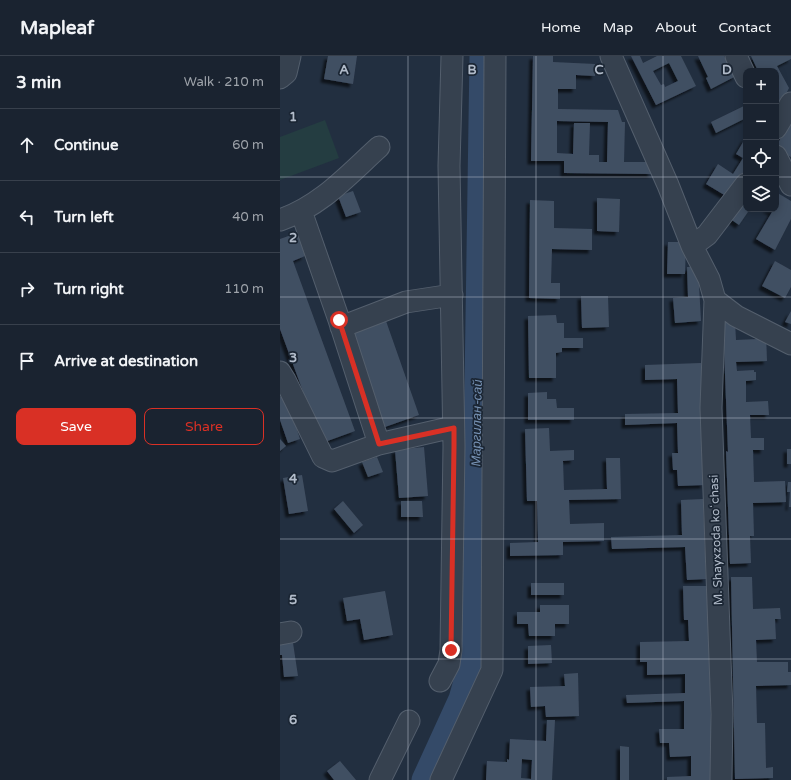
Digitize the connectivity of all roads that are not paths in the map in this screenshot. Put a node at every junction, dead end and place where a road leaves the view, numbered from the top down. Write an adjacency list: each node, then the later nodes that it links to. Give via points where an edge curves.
1 (290, 56): 7 (street, via 286,73)
2 (452, 56): 17 (street, via 449,166)
3 (495, 56): 27 (street, via 492,670)
4 (611, 56): 16 (street, M. Shayxzoda koʻchasi)
5 (736, 56): 6 (street)
6 (743, 71)
7 (280, 78)
8 (791, 103): 9 (street)
9 (779, 123)
10 (379, 147): 14 (street, via 323,198)
11 (779, 162): 12 (street)
12 (791, 184)
13 (743, 188): 16 (street, via 707,235)
14 (301, 211): 15 (street); 19 (street)
15 (280, 220)
16 (692, 246): 18 (street, M. Shayxzoda koʻchasi, via 709,279)
17 (452, 295): 19 (street, via 406,302); 22 (street)
18 (715, 300): 20 (street, via 736,316); 28 (street, M. Shayxzoda koʻchasi, via 711,408 722,714)
19 (341, 327): 23 (street)
20 (791, 344)
21 (280, 372): 23 (street, via 322,457 332,461)
22 (454, 428): 23 (street); 24 (street, via 451,650 449,664)
23 (379, 444)
24 (440, 681)
25 (409, 721): 26 (street)
26 (380, 780)
27 (441, 780)
28 (721, 780)

